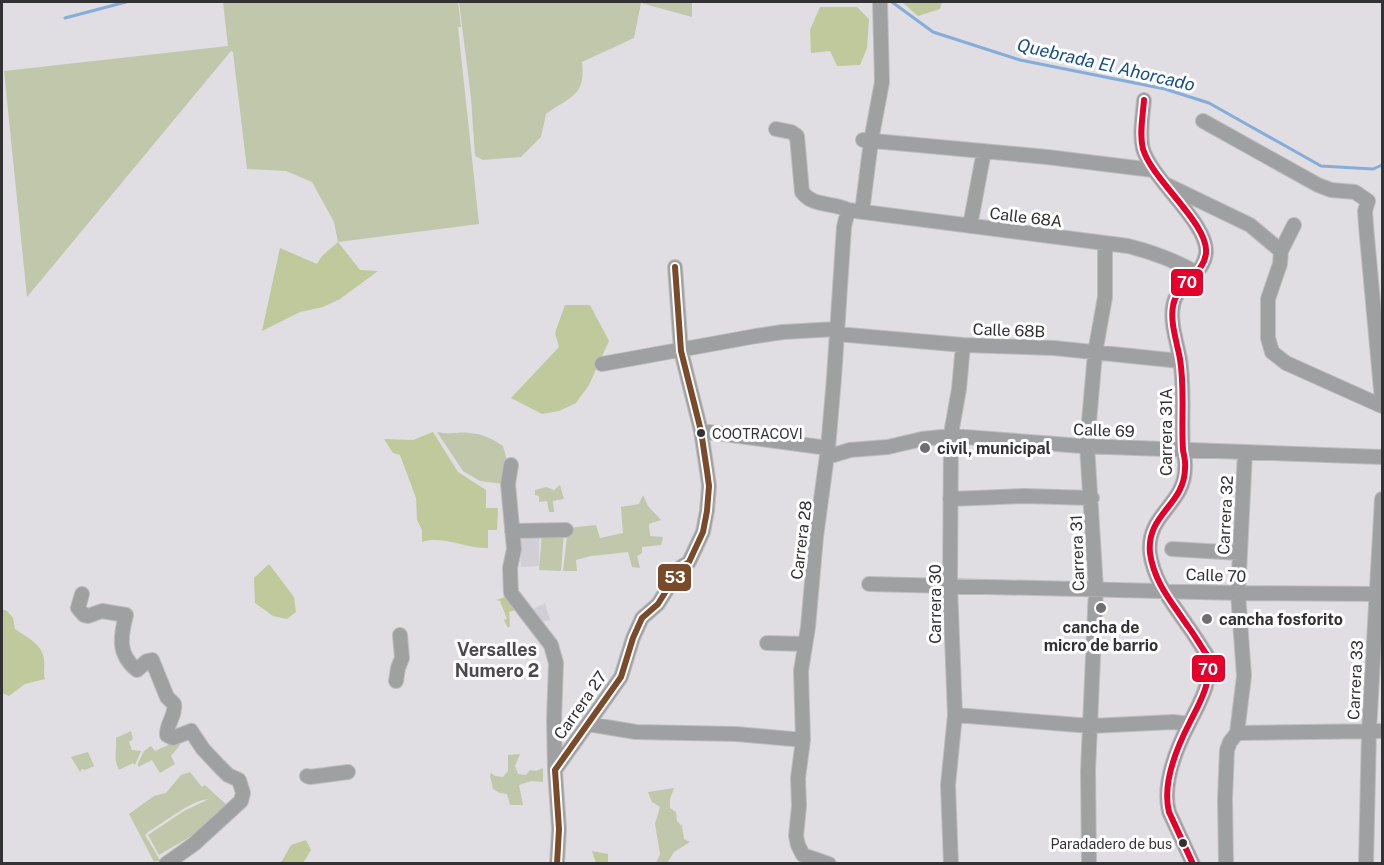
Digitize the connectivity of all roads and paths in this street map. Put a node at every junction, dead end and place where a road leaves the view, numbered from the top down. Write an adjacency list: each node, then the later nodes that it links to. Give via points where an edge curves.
1 (880, 2): 5 (street, via 882,82)
2 (1144, 100): 7 (street, Carrera 31A, via 1141,137)
3 (1203, 121): 10 (street, via 1318,185 1355,192)
4 (777, 129): 11 (street, Calle 68A, via 797,136 802,192 806,198)
5 (867, 140): 6 (street); 12 (street)
6 (984, 151): 7 (street); 14 (street)
7 (1153, 170): 8 (street, Carrera 31A)
8 (1165, 184): 16 (street, via 1250,225); 18 (street, Carrera 31A, via 1204,241 1206,253)
9 (1383, 197): 10 (street)
10 (1368, 201): 25 (street, via 1366,226)
11 (848, 210): 12 (street, Calle 68A); 19 (street, Carrera 28)
12 (862, 212): 14 (street, Calle 68A)
13 (1294, 225): 16 (street)
14 (970, 226): 15 (street, Calle 68A)
15 (1105, 243): 18 (street, Calle 68A, via 1151,252); 22 (street, Carrera 31, via 1105,297)
16 (1281, 251): 26 (street, via 1268,299 1272,352 1286,363)
17 (675, 267): 21 (street, Carrera 27)
18 (1196, 272): 23 (street, Carrera 31A, via 1179,288 1172,307)
19 (837, 332): 20 (street, Calle 68B); 21 (street, Calle 68B, via 783,332); 32 (street, Carrera 28)
20 (963, 345): 22 (street, Calle 68B); 28 (street, Carrera 30)
21 (681, 351): 24 (street); 27 (street, Carrera 27)
22 (1095, 353): 23 (street, Calle 68B); 29 (street, Carrera 31)
23 (1180, 361): 30 (street, Carrera 31A)
24 (602, 364)
25 (1383, 400)
26 (1383, 406)
27 (701, 431): 32 (street, Calle 69); 54 (street, Carrera 27, via 709,486 703,532 689,562 681,567 658,604 642,618 621,677)
28 (951, 437): 29 (street, Calle 69); 32 (street, Calle 69); 36 (street, Carrera 30)
29 (1088, 445): 30 (street, Calle 69); 35 (street, Carrera 31)
30 (1183, 449): 31 (street, Calle 69); 45 (street, Carrera 31A, via 1184,480 1153,527 1150,539 1155,577)
31 (1245, 452): 33 (street, Calle 69); 41 (street, Carrera 32)
32 (827, 453): 51 (street, Carrera 28)
33 (1383, 457)
34 (511, 465): 39 (street, via 508,484)
35 (1092, 498): 36 (street); 44 (street, Carrera 31)
36 (950, 499): 43 (street, Carrera 30)
37 (1383, 499): 48 (street, Carrera 33)
38 (566, 530): 39 (street)
39 (512, 531): 60 (street, via 511,593 551,645 556,663)
40 (1172, 549): 41 (street)
41 (1240, 553): 46 (street, Carrera 32)
42 (869, 584): 43 (street, Calle 70)
43 (950, 585): 44 (street, Calle 70); 53 (street, Carrera 30)
44 (1096, 589): 45 (street, Calle 70); 56 (street, Carrera 31)
45 (1162, 590): 46 (street, Calle 70); 55 (street, Carrera 31A, via 1207,655 1209,681)
46 (1238, 593): 48 (street, Calle 70); 58 (street, Carrera 32, via 1244,676)
47 (82, 594): 63 (street, via 78,608 84,615 102,611 126,615 122,649 127,662 137,670 153,660 167,697 174,704 167,735 172,738 191,732 219,766 241,784 241,801)
48 (1379, 594): 57 (street, Carrera 33)
49 (400, 635): 52 (street, via 402,658)
50 (767, 642): 51 (street)
51 (805, 644): 59 (street, Carrera 28, via 801,671)
52 (396, 681)
53 (955, 716): 56 (street); 66 (street, Carrera 30, via 948,785)
54 (588, 724): 59 (street, via 636,732); 60 (street, Carrera 27)
55 (1189, 724): 56 (street); 68 (street, Carrera 31A, via 1170,772 1167,807)
56 (1091, 726): 67 (street, Carrera 31)
57 (1376, 731): 58 (street); 70 (street, Carrera 33)
58 (1237, 733): 69 (street, Carrera 32, via 1227,750)
59 (803, 740): 65 (street, Carrera 28, via 796,836 803,855)
60 (555, 770): 64 (street)
61 (348, 772): 62 (street)
62 (307, 776)
63 (166, 864)
64 (557, 864)
65 (829, 864)
66 (951, 864)
67 (1089, 864)
68 (1193, 864)
69 (1226, 864)
70 (1366, 864)

